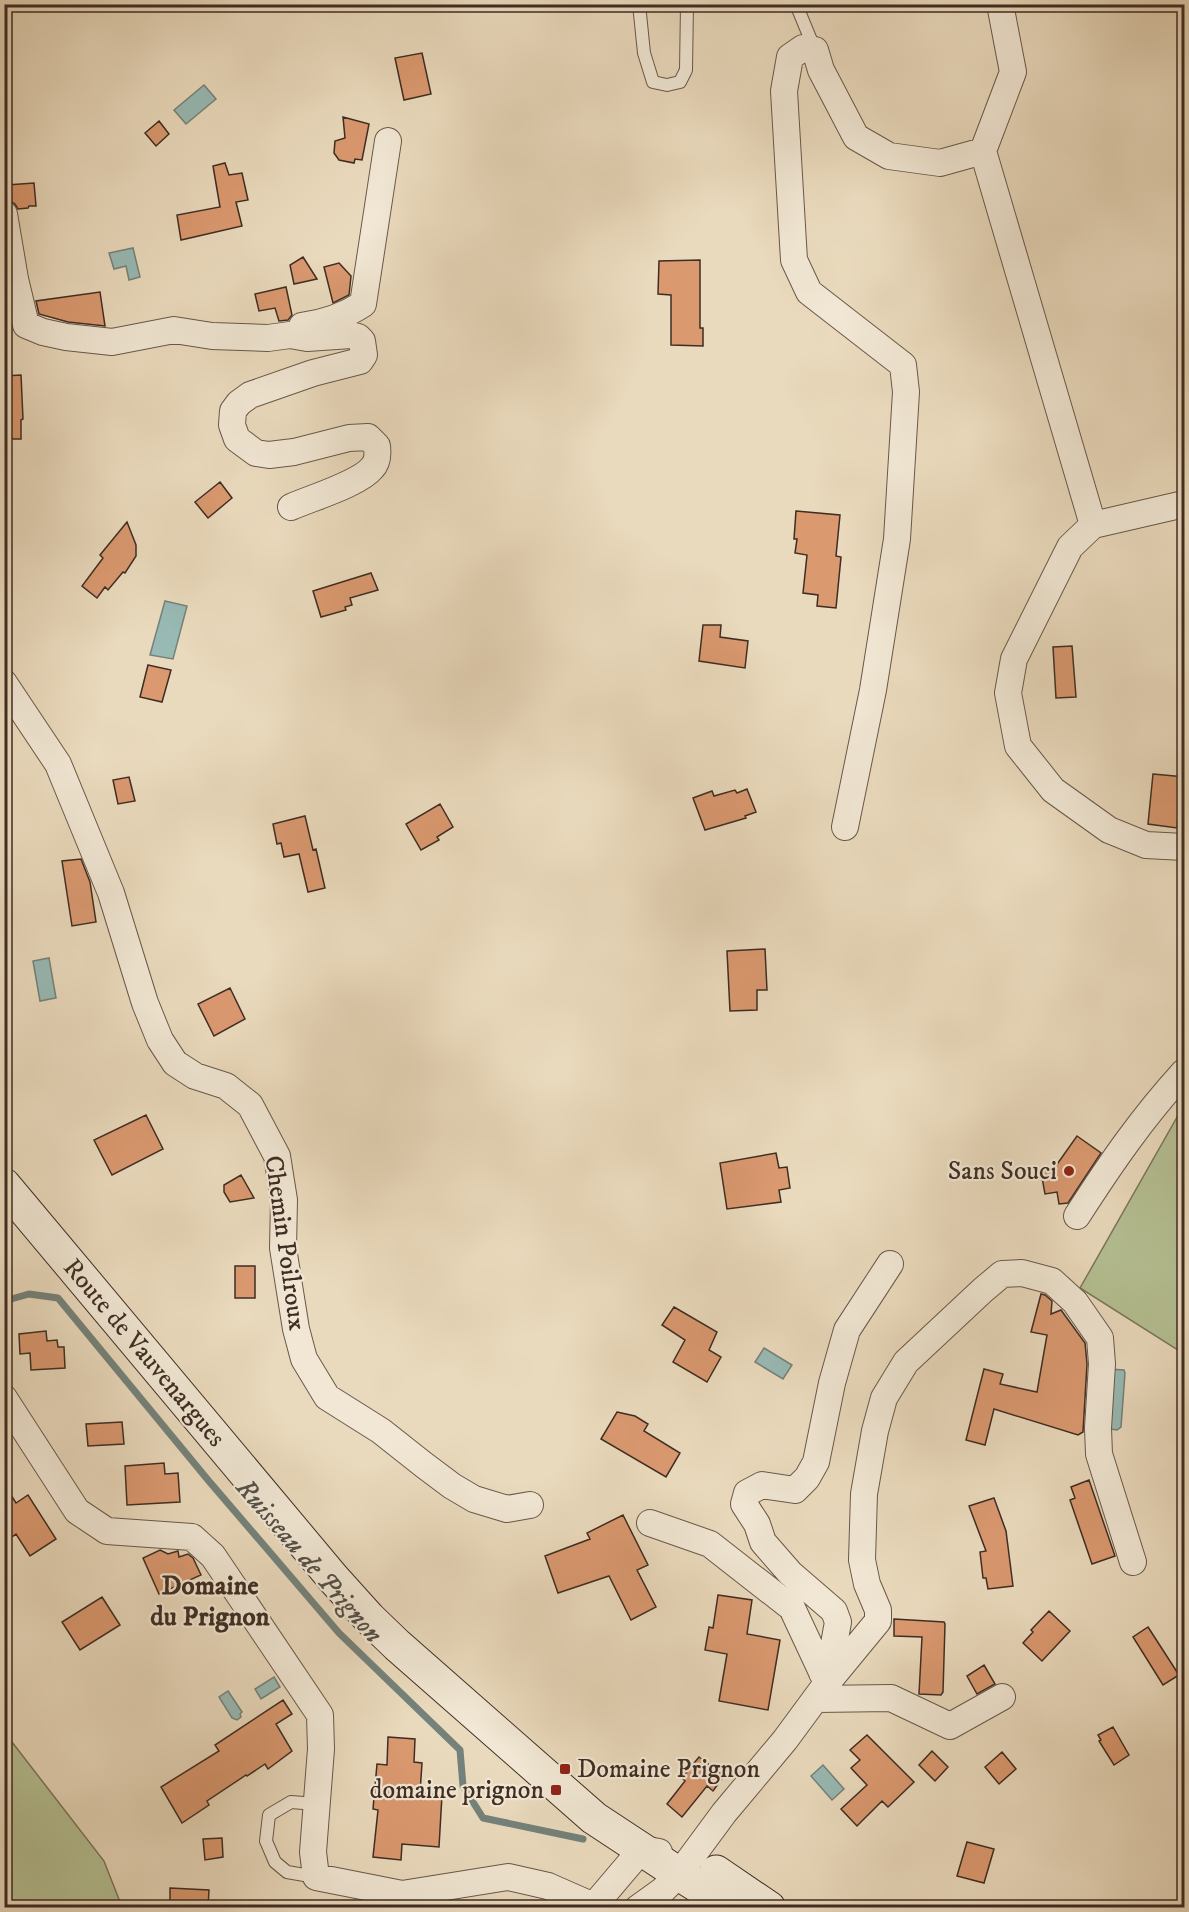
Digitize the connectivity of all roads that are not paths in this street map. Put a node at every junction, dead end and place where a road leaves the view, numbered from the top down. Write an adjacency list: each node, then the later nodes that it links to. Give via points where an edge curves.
1 (639, 4): 2 (lane, via 644,53 653,82 667,85 680,82 686,70)
2 (687, 4)
3 (796, 4): 5 (lane)
4 (1000, 4): 7 (street, via 1013,72)
5 (815, 50): 7 (street, via 821,70 856,136 889,156 940,163); 14 (street, via 802,48 790,57 784,91 794,260 809,292 903,365 906,392 897,539 873,690)
6 (388, 141): 9 (street, via 363,304 324,323 302,326)
7 (983, 151): 12 (street)
8 (4, 214): 9 (street, via 26,325 66,337 112,342 174,330 268,339)
9 (290, 335): 11 (street, via 351,335 362,341 364,355 350,365 250,395 232,411 237,439 256,453 269,455 368,437 377,446 378,457 372,468 357,479)
10 (1185, 504): 12 (street)
11 (291, 507)
12 (1093, 525): 15 (street, via 1070,547 1014,659 1008,693 1018,746 1053,790 1109,830 1146,844)
13 (4, 682): 21 (street, Chemin Poilroux, via 58,764 111,893 160,1040 175,1063 195,1076 226,1086 250,1105 277,1156 284,1200 283,1248 296,1329 304,1359 327,1397 474,1499 507,1509)
14 (845, 827)
15 (1185, 847)
16 (1185, 1072): 18 (street, via 1115,1156)
17 (4, 1185): 26 (main road, Route de Vauvenargues, via 333,1578 397,1646)
18 (1077, 1216)
19 (890, 1264): 24 (street, via 847,1330 816,1462 807,1478 795,1490 762,1485 747,1493 744,1504 763,1542 790,1573 834,1611 838,1622)
20 (4, 1398): 27 (street, via 77,1511 106,1532 192,1537 213,1556 320,1715)
21 (530, 1505)
22 (650, 1523): 24 (street, via 710,1544 792,1608)
23 (1133, 1562): 24 (street, via 1099,1454 1100,1338 1075,1302 1052,1281 1022,1273 1002,1274 906,1362 884,1398 864,1494 862,1560 878,1621)
24 (822, 1685): 25 (street, via 891,1698 950,1726); 29 (street, via 785,1740)
25 (1002, 1697)
26 (461, 1700): 28 (main road, Route de Vauvenargues); 29 (main road, Route de Vauvenargues)
27 (316, 1804): 30 (street); 30 (lane, via 291,1802 269,1815 266,1841 274,1862 287,1872)
28 (635, 1857): 29 (main road, Route de Vauvenargues); 31 (street)
29 (678, 1873): 32 (street); 33 (main road, Route de Vauvenargues); 34 (main road, Route de Vauvenargues)
30 (316, 1877): 31 (street, via 402,1894 508,1877 548,1886)
31 (594, 1907)
32 (638, 1908)
33 (733, 1908)
34 (768, 1908)

